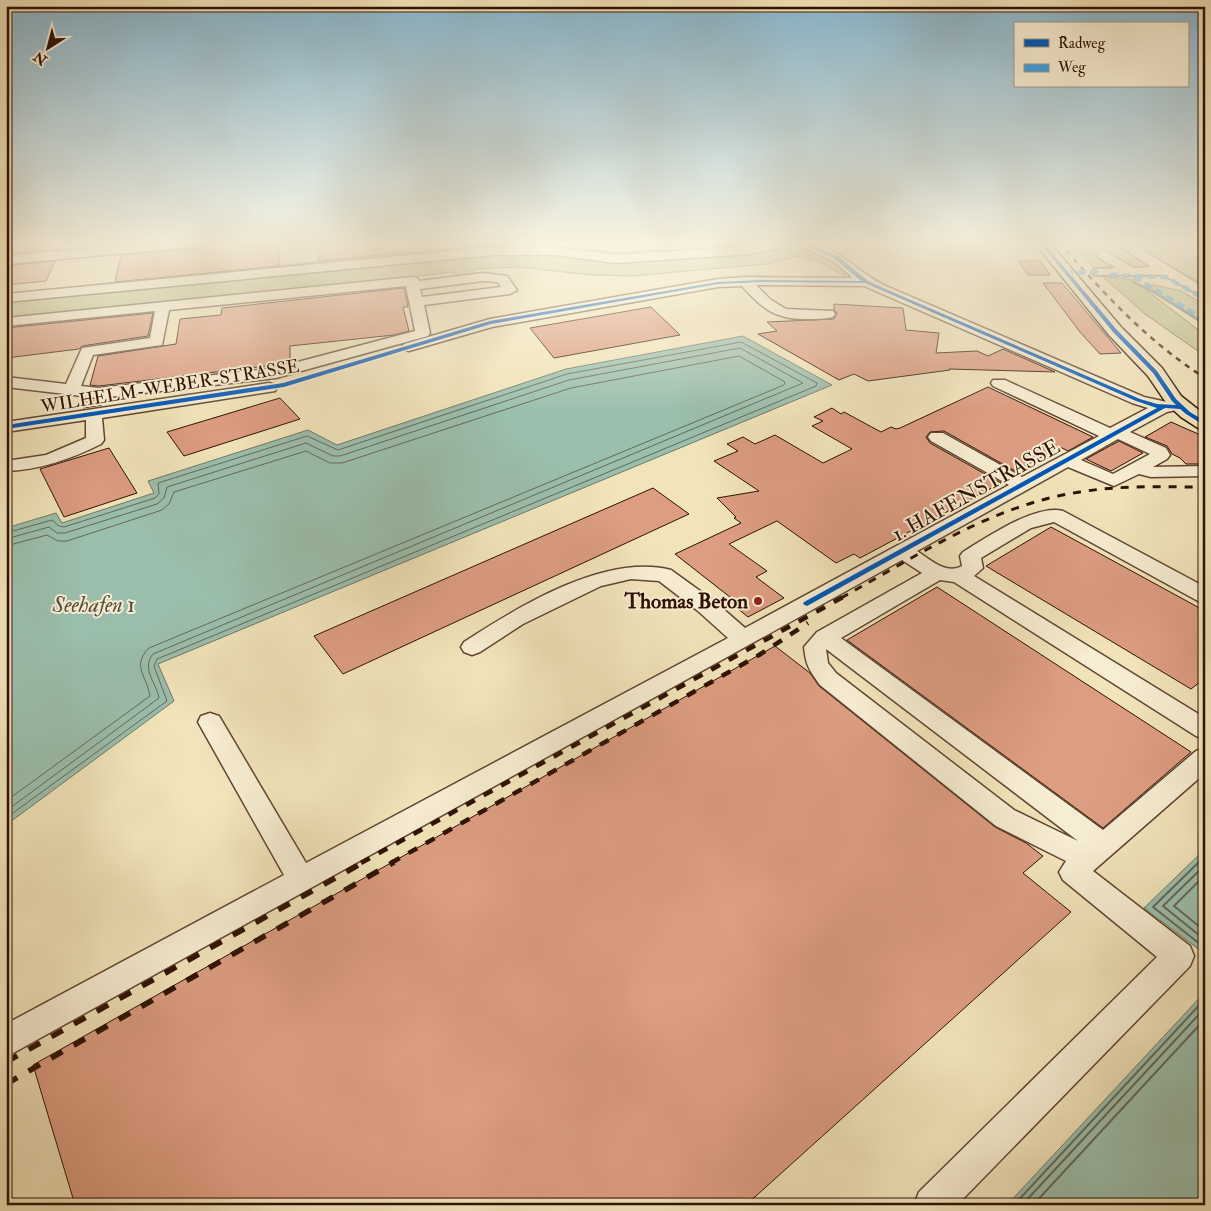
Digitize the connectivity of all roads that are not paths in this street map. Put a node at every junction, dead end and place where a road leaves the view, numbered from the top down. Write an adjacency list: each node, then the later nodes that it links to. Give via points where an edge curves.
1 (238, 299): 9 (street)
2 (415, 299): 8 (street)
3 (443, 299): 8 (street)
4 (630, 299): 13 (street, WILHELM-WEBER-STRASSE, via 490,323)
5 (762, 299): 10 (street, via 779,312)
6 (904, 299): 17 (street, via 1138,400)
7 (1088, 299): 17 (main road, via 1155,372)
8 (416, 302): 12 (street, via 423,333)
9 (163, 306): 11 (street); 16 (street, via 157,342 86,351)
10 (828, 314)
11 (6, 322)
12 (294, 368): 13 (street); 16 (street, via 276,373 99,393)
13 (325, 373): 18 (street, WILHELM-WEBER-STRASSE, via 277,386)
14 (6, 382): 16 (street)
15 (999, 383): 21 (street)
16 (72, 390)
17 (1172, 407): 19 (main road); 21 (street, 1. HAFENSTRASSE)
18 (94, 414): 20 (street, WILHELM-WEBER-STRASSE); 24 (street, via 95,440 67,453)
19 (1205, 424)
20 (6, 427)
21 (1114, 433): 23 (street, 1. HAFENSTRASSE); 25 (street, via 1160,452 1158,458)
22 (937, 436): 27 (street)
23 (1067, 460): 25 (street, via 1111,481); 27 (street, 1. HAFENSTRASSE)
24 (6, 466)
25 (1138, 469): 26 (street, via 1151,472)
26 (1205, 471)
27 (1022, 485): 28 (street, 1. HAFENSTRASSE)
28 (903, 551): 29 (street); 32 (street, 1. HAFENSTRASSE)
29 (948, 574): 30 (street, via 973,568 970,556 1024,524 1056,515); 31 (street); 35 (street)
30 (1205, 596)
31 (825, 637): 37 (street); 37 (street, via 815,647 817,664 828,679 1005,818 1049,842)
32 (743, 639): 33 (street, via 664,575 631,573 595,581 514,618); 38 (street, 1. HAFENSTRASSE)
33 (472, 647)
34 (210, 722): 38 (street)
35 (1205, 730)
36 (1205, 758): 37 (street)
37 (1096, 852): 40 (street, via 1073,872 1179,956)
38 (301, 880): 39 (street, 1. HAFENSTRASSE)
39 (6, 1041)
40 (932, 1205)

